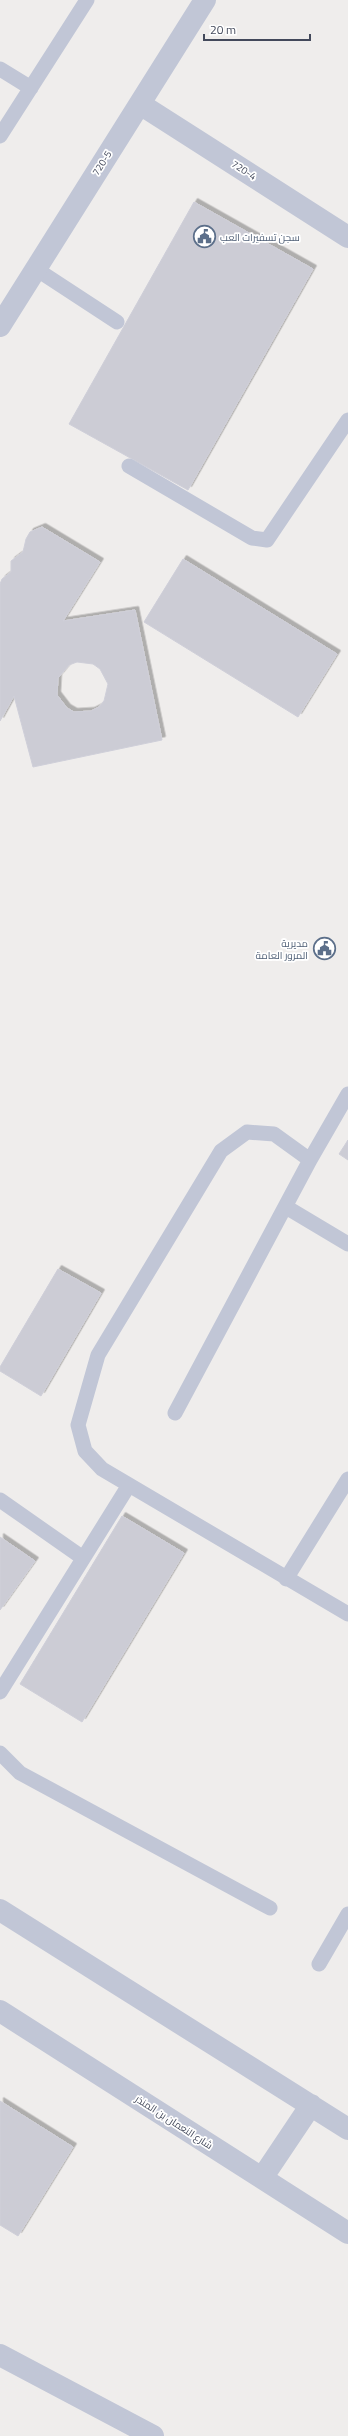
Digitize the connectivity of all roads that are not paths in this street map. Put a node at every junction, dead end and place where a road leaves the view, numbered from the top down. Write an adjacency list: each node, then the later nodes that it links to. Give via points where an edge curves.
1 (87, 0): 4 (lane)
2 (204, 0): 5 (street, 720-5)
3 (0, 68): 4 (lane)
4 (31, 88): 6 (lane)
5 (140, 104): 7 (street, 720-4); 8 (street, 720-5)
6 (0, 136)
7 (348, 237)
8 (36, 269): 9 (lane); 10 (street, 720-5)
9 (116, 322)
10 (0, 326)
11 (348, 420): 12 (lane, via 267,540 252,538)
12 (129, 466)
13 (348, 1094): 14 (lane)
14 (310, 1160): 15 (lane); 19 (lane, via 274,1134 247,1132 221,1151 98,1355 78,1425 85,1451 102,1468)
15 (286, 1207): 16 (lane); 17 (lane)
16 (348, 1244)
17 (175, 1413)
18 (348, 1479): 22 (lane)
19 (129, 1485): 21 (lane); 22 (lane)
20 (0, 1500): 21 (lane)
21 (84, 1558): 24 (lane)
22 (286, 1579): 23 (lane)
23 (348, 1614)
24 (0, 1692)
25 (0, 1753): 26 (lane, via 20,1773)
26 (270, 1908)
27 (0, 1910): 31 (street)
28 (348, 1914): 29 (lane)
29 (319, 1964)
30 (0, 2011): 33 (street, شارع النعمان بن المنذر)
31 (311, 2105): 32 (street); 33 (street)
32 (348, 2129)
33 (262, 2178): 34 (street, شارع النعمان بن المنذر)
34 (348, 2233)
35 (0, 2356): 36 (street)
36 (153, 2436)

